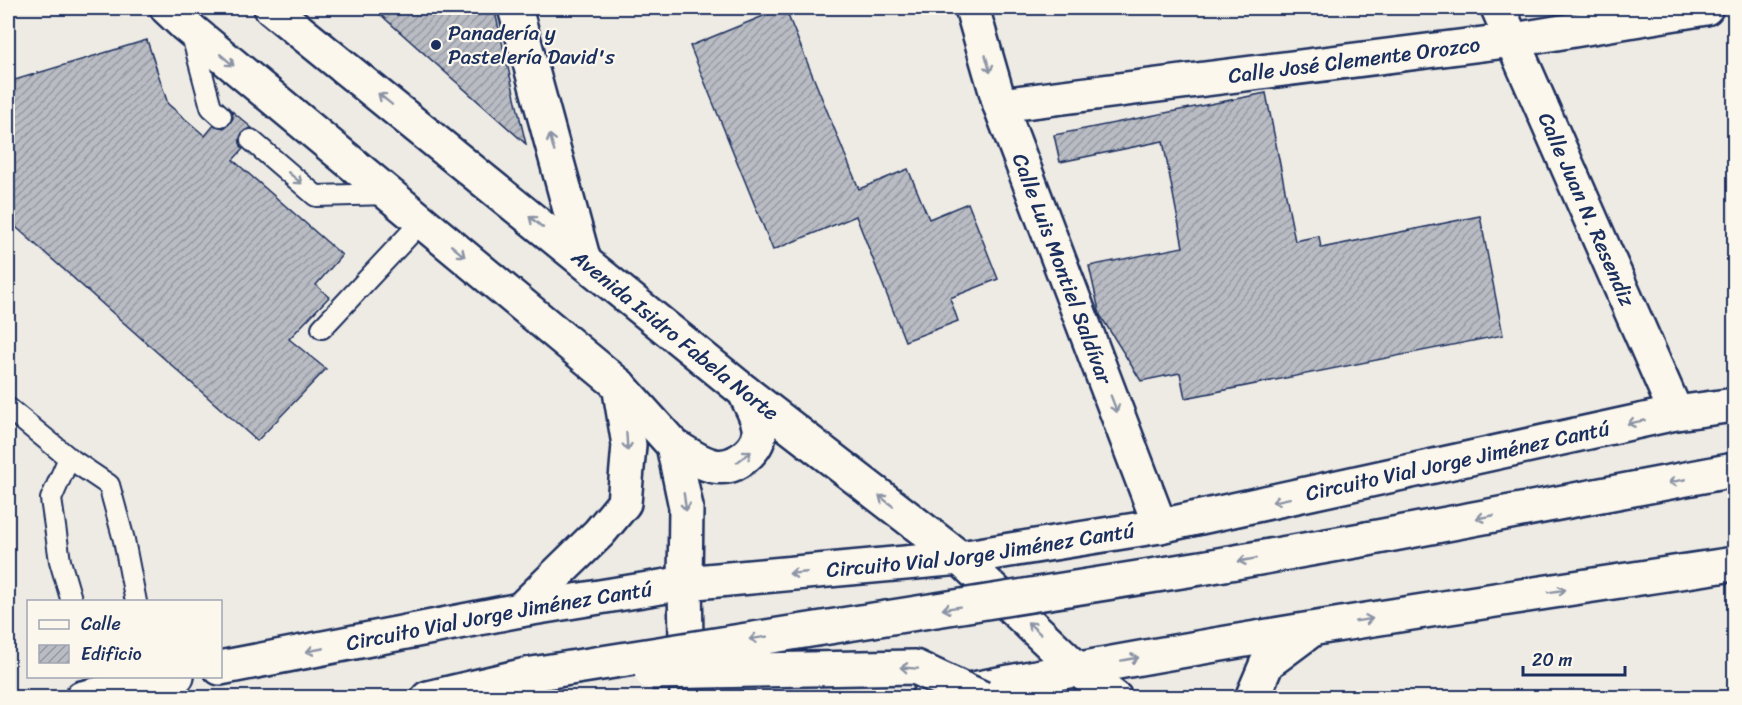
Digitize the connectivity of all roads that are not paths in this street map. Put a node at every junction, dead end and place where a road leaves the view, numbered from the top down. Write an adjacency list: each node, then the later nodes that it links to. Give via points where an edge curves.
1 (271, 8): 13 (main road, Avenida Isidro Fabela Norte, one-way to 1)
2 (515, 8): 13 (main road, one-way to 2)
3 (972, 8): 8 (main road, Calle Luis Montiel Saldívar, one-way to 8)
4 (1498, 8): 7 (main road, Calle Juan N. Resendiz)
5 (1706, 8): 7 (main road, Calle José Clemente Orozco)
6 (178, 18): 9 (lane, via 211,107); 11 (main road, one-way to 11)
7 (1514, 40): 8 (main road, Calle José Clemente Orozco); 19 (main road, Calle Juan N. Resendiz)
8 (1000, 105): 23 (main road, Calle Luis Montiel Saldívar, one-way to 23)
9 (221, 116)
10 (250, 140): 11 (lane, one-way to 11, via 316,196)
11 (389, 194): 12 (main road)
12 (422, 221): 14 (lane); 15 (main road, one-way to 15)
13 (584, 261): 16 (main road, Avenida Isidro Fabela Norte)
14 (322, 328)
15 (618, 385): 20 (main road); 29 (main road, one-way to 29, via 629,445 624,503)
16 (745, 392): 20 (main road, one-way to 16, via 703,464 719,467 742,460 759,439 759,426); 24 (main road, Avenida Isidro Fabela Norte, one-way to 16)
17 (1734, 405): 19 (main road, Circuito Vial Jorge Jiménez Cantú)
18 (8, 408): 21 (lane)
19 (1676, 413): 23 (main road, Circuito Vial Jorge Jiménez Cantú, one-way to 23)
20 (673, 445): 26 (main road, one-way to 26, via 686,507)
21 (69, 458): 27 (lane, via 51,499 60,561); 28 (lane, via 109,485)
22 (1734, 470): 33 (main road, one-way to 33, bridge, via 1195,569)
23 (1160, 526): 24 (main road, Circuito Vial Jorge Jiménez Cantú)
24 (960, 558): 26 (main road, Circuito Vial Jorge Jiménez Cantú, one-way to 26); 32 (main road, Avenida Isidro Fabela Norte, one-way to 24)
25 (1734, 564): 30 (main road, one-way to 25)
26 (685, 584): 29 (main road, Circuito Vial Jorge Jiménez Cantú); 37 (main road)
27 (71, 600)
28 (136, 600)
29 (520, 610): 31 (main road, Circuito Vial Jorge Jiménez Cantú, one-way to 31)
30 (1316, 627): 32 (main road, one-way to 30); 41 (main road, via 1267,663)
31 (222, 668)
32 (1076, 668): 38 (main road); 40 (main road, Avenida Isidro Fabela Norte)
33 (526, 675): 36 (main road); 39 (main road, one-way to 33, bridge, via 915,667)
34 (158, 683): 35 (main road)
35 (92, 690)
36 (428, 698)
37 (687, 698)
38 (928, 698)
39 (982, 698)
40 (1115, 698)
41 (1252, 698)

